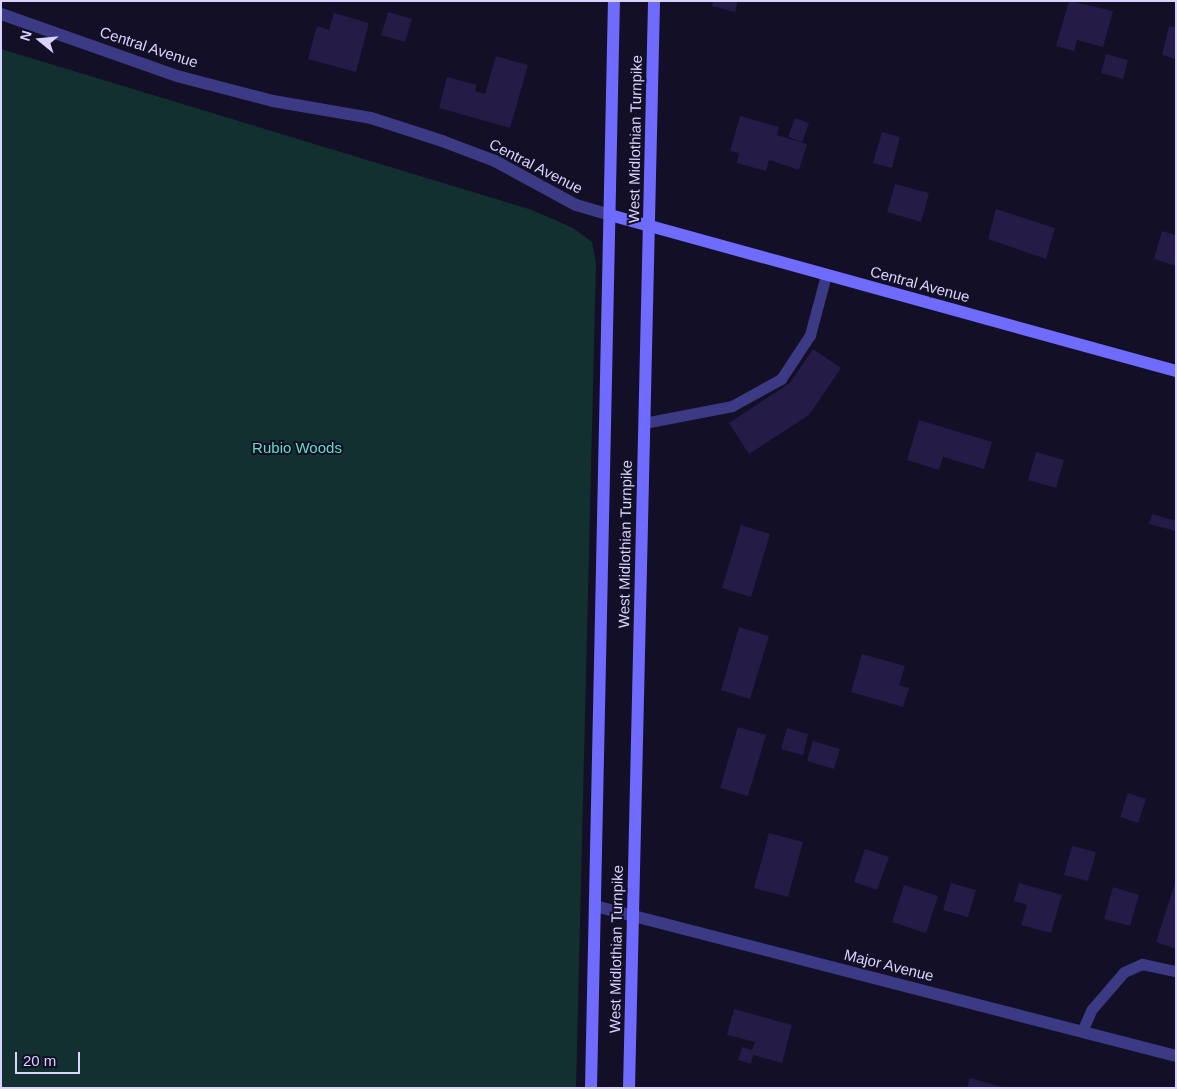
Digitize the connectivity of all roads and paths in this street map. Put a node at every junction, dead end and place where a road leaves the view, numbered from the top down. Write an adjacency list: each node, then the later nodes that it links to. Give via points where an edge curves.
1 (614, 1): 4 (main road, West Midlothian Turnpike)
2 (654, 1): 5 (main road, West Midlothian Turnpike)
3 (1, 14): 4 (street, Central Avenue, via 177,76 273,101 371,118 442,141 495,161 576,205)
4 (610, 215): 5 (main road, Central Avenue); 9 (main road, West Midlothian Turnpike)
5 (649, 226): 6 (main road, Central Avenue); 8 (main road, West Midlothian Turnpike)
6 (826, 275): 7 (main road, Central Avenue); 8 (lane, via 810,335 781,379 732,406)
7 (1176, 372)
8 (644, 423): 10 (main road, West Midlothian Turnpike)
9 (595, 906): 10 (street, Major Avenue); 14 (main road, West Midlothian Turnpike)
10 (632, 916): 12 (street, Major Avenue); 15 (main road, West Midlothian Turnpike)
11 (1176, 971): 12 (lane, via 1142,964 1124,972 1092,1009)
12 (1082, 1032): 13 (street, Major Avenue)
13 (1176, 1056)
14 (591, 1088)
15 (629, 1088)

